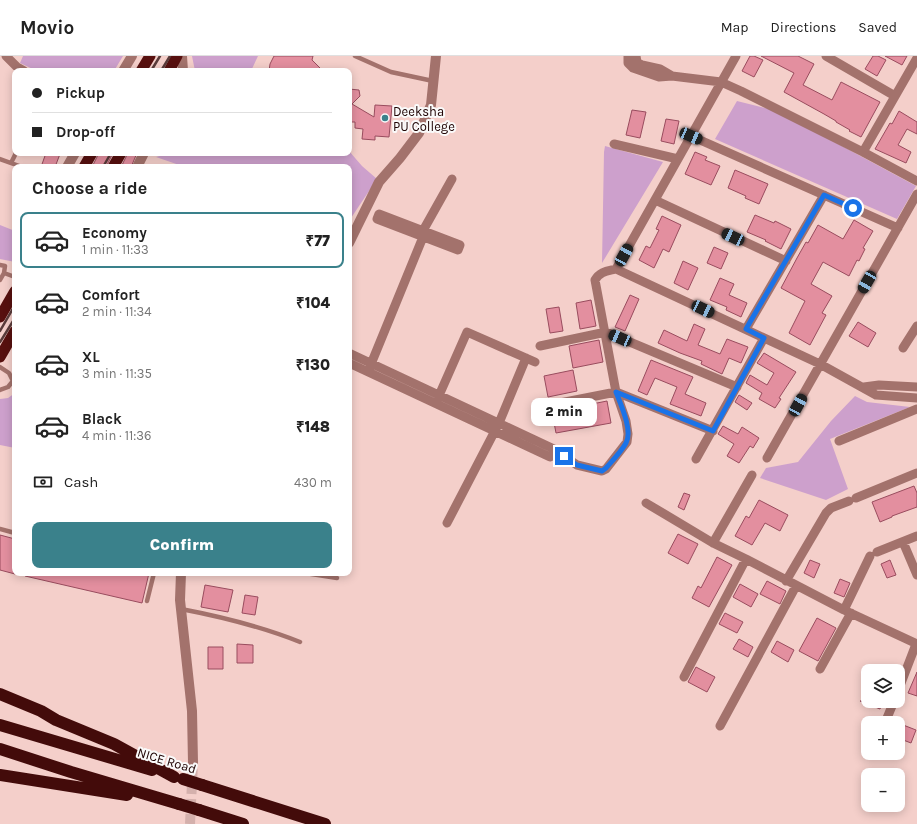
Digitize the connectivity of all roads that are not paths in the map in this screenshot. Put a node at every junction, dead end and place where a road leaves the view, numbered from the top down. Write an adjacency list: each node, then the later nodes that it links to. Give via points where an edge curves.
1 (6, 56): 13 (street)
2 (132, 56): 14 (street)
3 (150, 56): 15 (highway)
4 (177, 56): 16 (highway)
5 (182, 56): 17 (street)
6 (355, 56): 19 (lane, via 391,72)
7 (436, 56): 19 (street)
8 (628, 56): 18 (street, via 628,63 633,68 659,77)
9 (636, 56): 18 (street, via 637,62 642,65 660,69)
10 (736, 56): 20 (street)
11 (826, 56): 21 (street)
12 (917, 58): 21 (street)
13 (17, 68)
14 (125, 68)
15 (143, 68)
16 (170, 68)
17 (183, 68)
18 (672, 76): 20 (street)
19 (433, 81): 35 (street, via 431,105 419,133 379,182)
20 (721, 82): 22 (street); 24 (street)
21 (895, 96): 24 (street)
22 (691, 136): 27 (street); 32 (street)
23 (614, 144): 27 (street)
24 (863, 152): 30 (street)
25 (15, 156): 28 (lane)
26 (0, 159): 28 (lane)
27 (678, 159): 33 (street)
28 (11, 164)
29 (452, 179): 58 (street, via 422,235)
30 (917, 181)
31 (917, 194): 34 (street)
32 (824, 195): 34 (street); 36 (street)
33 (655, 200): 36 (street); 38 (street)
34 (898, 228): 56 (street)
35 (352, 237)
36 (786, 261): 45 (street)
37 (0, 264): 39 (lane, via 5,266)
38 (616, 269): 45 (street); 46 (street, via 598,275 595,280)
39 (4, 273): 40 (lane); 41 (lane)
40 (12, 276)
41 (0, 280)
42 (12, 296): 43 (highway)
43 (0, 317)
44 (917, 326): 50 (street)
45 (746, 329): 48 (street)
46 (606, 332): 49 (street); 61 (street); 65 (street)
47 (12, 335): 52 (highway)
48 (764, 338): 56 (street); 61 (street)
49 (540, 346)
50 (903, 348)
51 (352, 355): 58 (street)
52 (0, 357)
53 (526, 358): 54 (street); 67 (street, via 466,332); 70 (street)
54 (535, 362)
55 (352, 364): 58 (street)
56 (820, 364): 62 (street); 74 (street)
57 (0, 367): 59 (lane)
58 (369, 367): 67 (street)
59 (12, 378)
60 (12, 383): 64 (lane)
61 (737, 387): 71 (street)
62 (864, 387): 63 (street); 66 (street, via 876,395)
63 (917, 387)
64 (0, 390)
65 (616, 392): 68 (street); 71 (street); 73 (street, via 626,421 627,442 606,468 602,471 577,465)
66 (917, 398)
67 (437, 399): 70 (street)
68 (555, 404)
69 (917, 409): 72 (street)
70 (497, 427): 70 (street, via 554,448 550,456); 79 (street)
71 (713, 431): 75 (street)
72 (839, 441)
73 (564, 456)
74 (767, 458)
75 (696, 459)
76 (917, 473): 91 (street, via 831,508)
77 (752, 475): 84 (street)
78 (646, 503): 84 (street)
79 (447, 523)
80 (0, 529): 81 (lane)
81 (12, 532)
82 (917, 536): 83 (street)
83 (903, 542): 86 (street); 95 (street, via 874,554)
84 (713, 543): 85 (street)
85 (746, 559): 91 (street); 100 (street)
86 (917, 575)
87 (153, 576): 93 (lane)
88 (181, 576): 94 (street)
89 (324, 576): 90 (lane)
90 (337, 578)
91 (786, 581): 92 (street)
92 (796, 586): 95 (street); 105 (street)
93 (147, 601)
94 (181, 609): 96 (lane, via 236,620); 107 (street, via 192,711)
95 (847, 612): 97 (street); 98 (street)
96 (300, 642)
97 (917, 644): 99 (street)
98 (820, 669)
99 (905, 674)
100 (684, 677)
101 (0, 694): 103 (highway)
102 (0, 702): 103 (highway, via 39,718)
103 (56, 720): 109 (highway, via 114,744)
104 (0, 725): 109 (highway, NICE Road)
105 (720, 726)
106 (0, 749): 110 (highway)
107 (193, 763)
108 (0, 776): 110 (highway)
109 (179, 778): 112 (highway, NICE Road, bridge)
110 (174, 803): 111 (highway, bridge)
111 (243, 824)
112 (325, 824)

